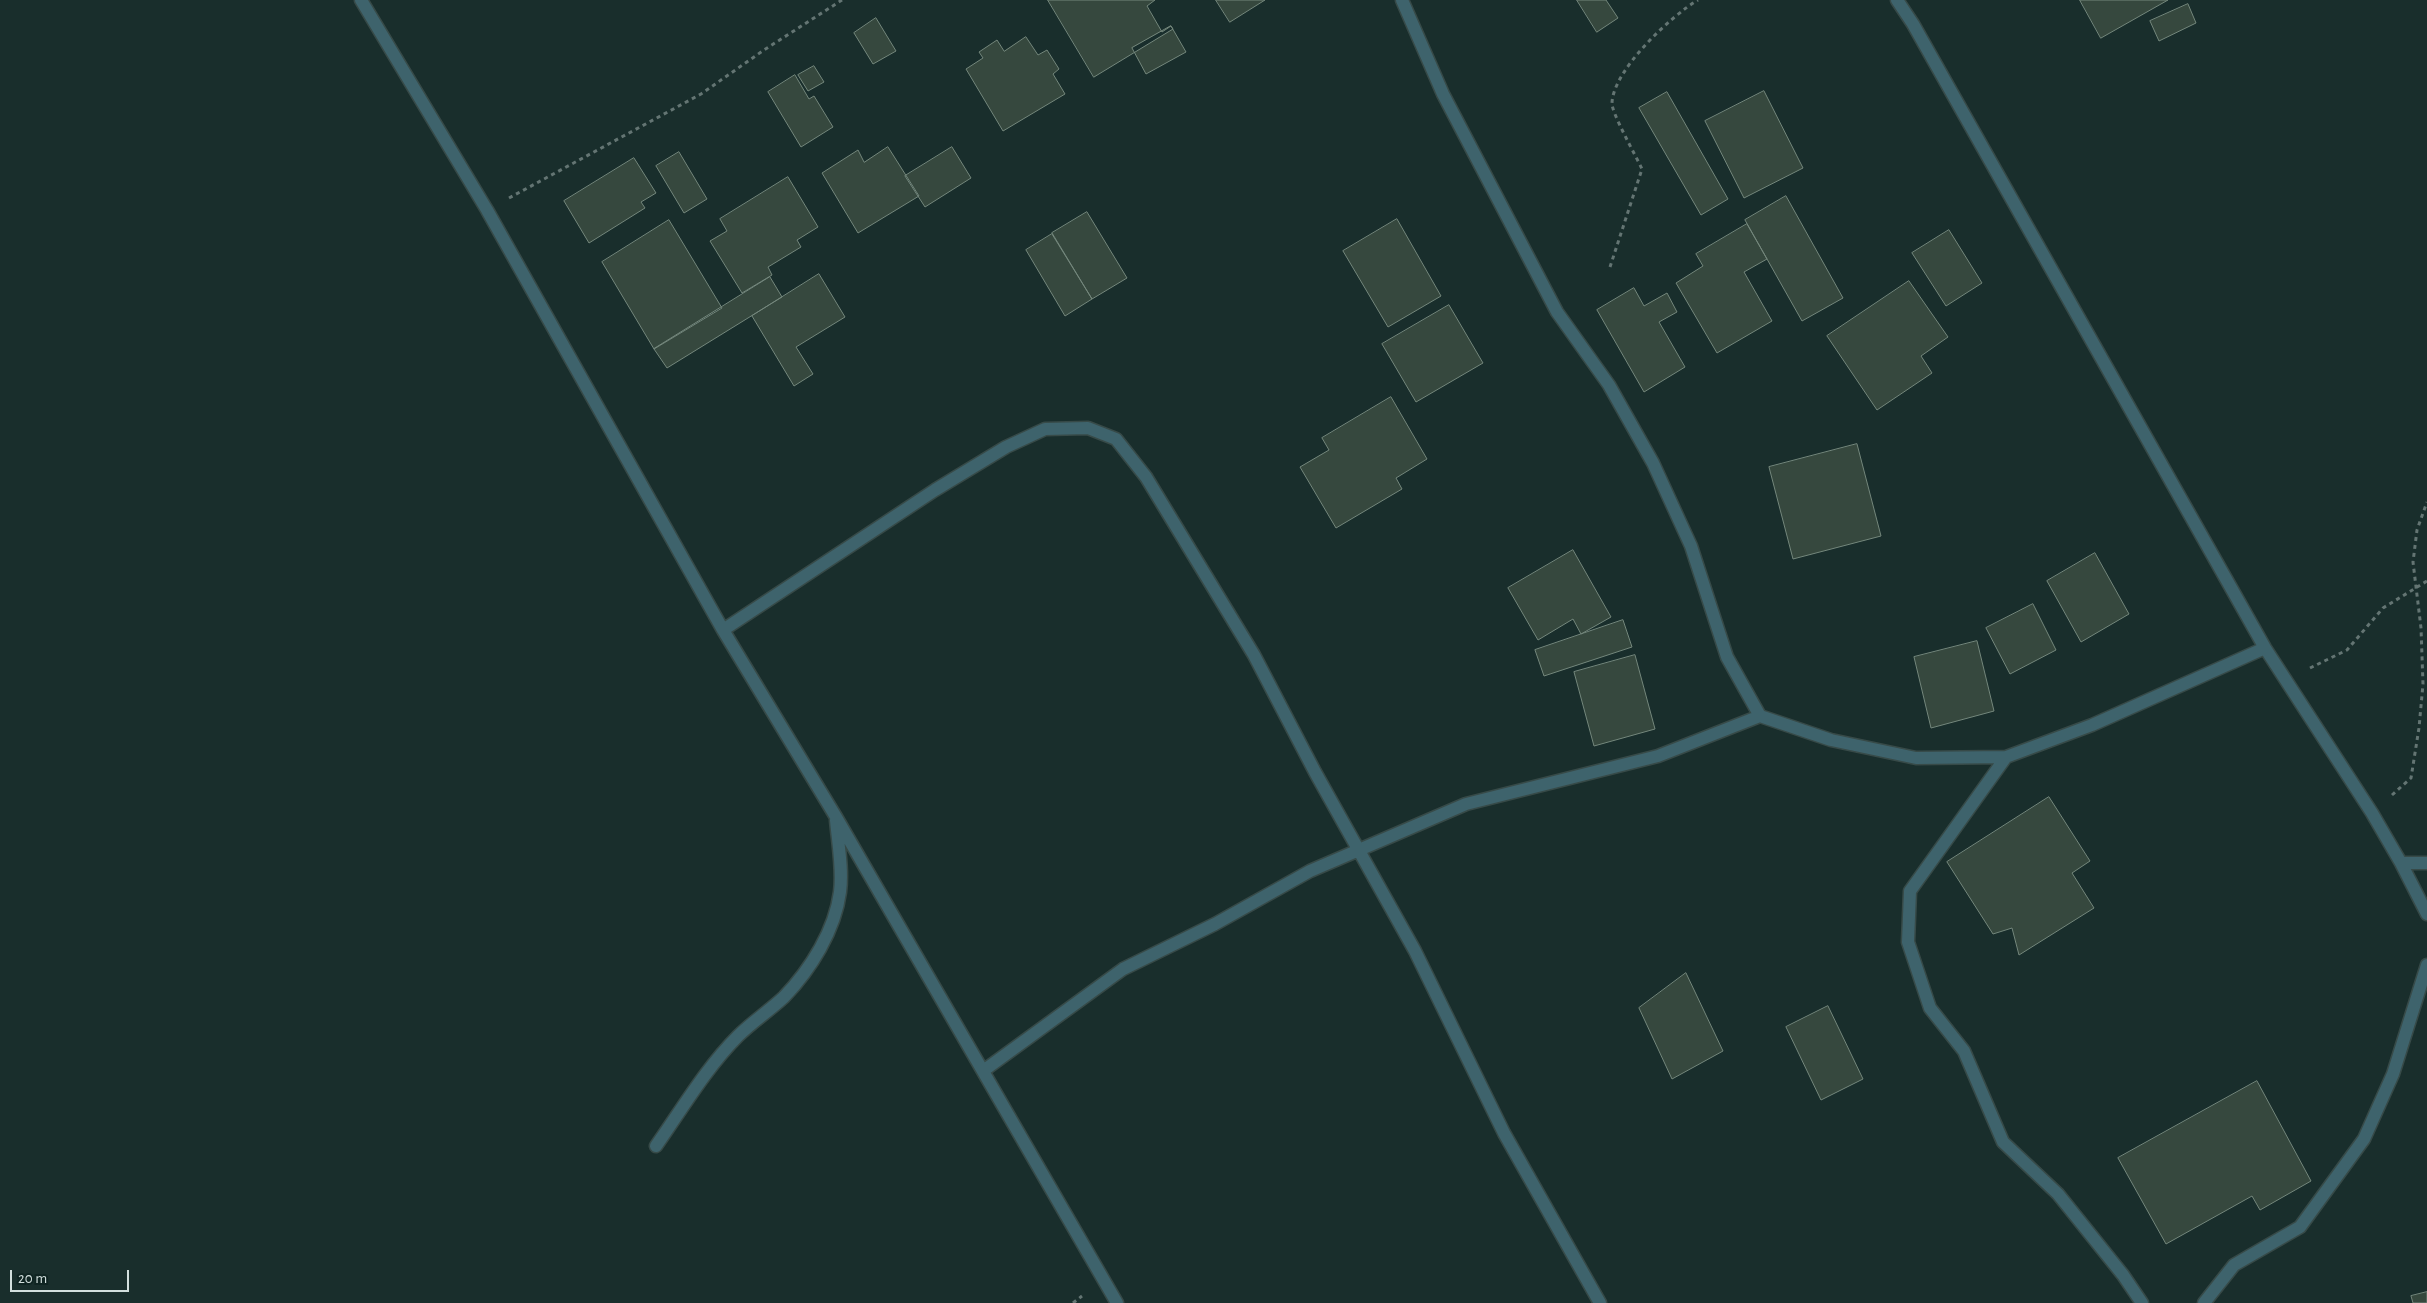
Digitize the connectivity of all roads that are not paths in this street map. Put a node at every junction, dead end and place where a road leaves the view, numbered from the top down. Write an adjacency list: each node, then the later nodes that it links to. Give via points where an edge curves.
1 (361, 0): 4 (street, via 487,210)
2 (1402, 0): 6 (street, via 1443,94 1557,312 1609,385 1653,463 1691,546 1727,657)
3 (1897, 0): 5 (street)
4 (723, 630): 8 (street); 9 (street, via 1006,447 1045,429 1088,428 1116,439 1146,477 1254,655)
5 (2266, 648): 7 (street, via 2092,725); 10 (street)
6 (1760, 716): 7 (street, via 1831,740 1916,758); 9 (street, via 1658,756 1466,804)
7 (2006, 758): 18 (street, via 1910,891 1908,942 1930,1008 1964,1051 2003,1142 2058,1194)
8 (836, 817): 14 (street); 15 (street, via 840,890 835,917 824,939 802,976 737,1037)
9 (1360, 850): 14 (street, via 1310,871 1216,924 1123,969); 17 (street, via 1415,951 1504,1133)
10 (2401, 863): 11 (street); 12 (street)
11 (2427, 863)
12 (2427, 914)
13 (2427, 965): 19 (street, via 2393,1074 2364,1139 2300,1227 2234,1265)
14 (983, 1071): 16 (street)
15 (656, 1146)
16 (1116, 1303)
17 (1600, 1303)
18 (2142, 1303)
19 (2204, 1303)

